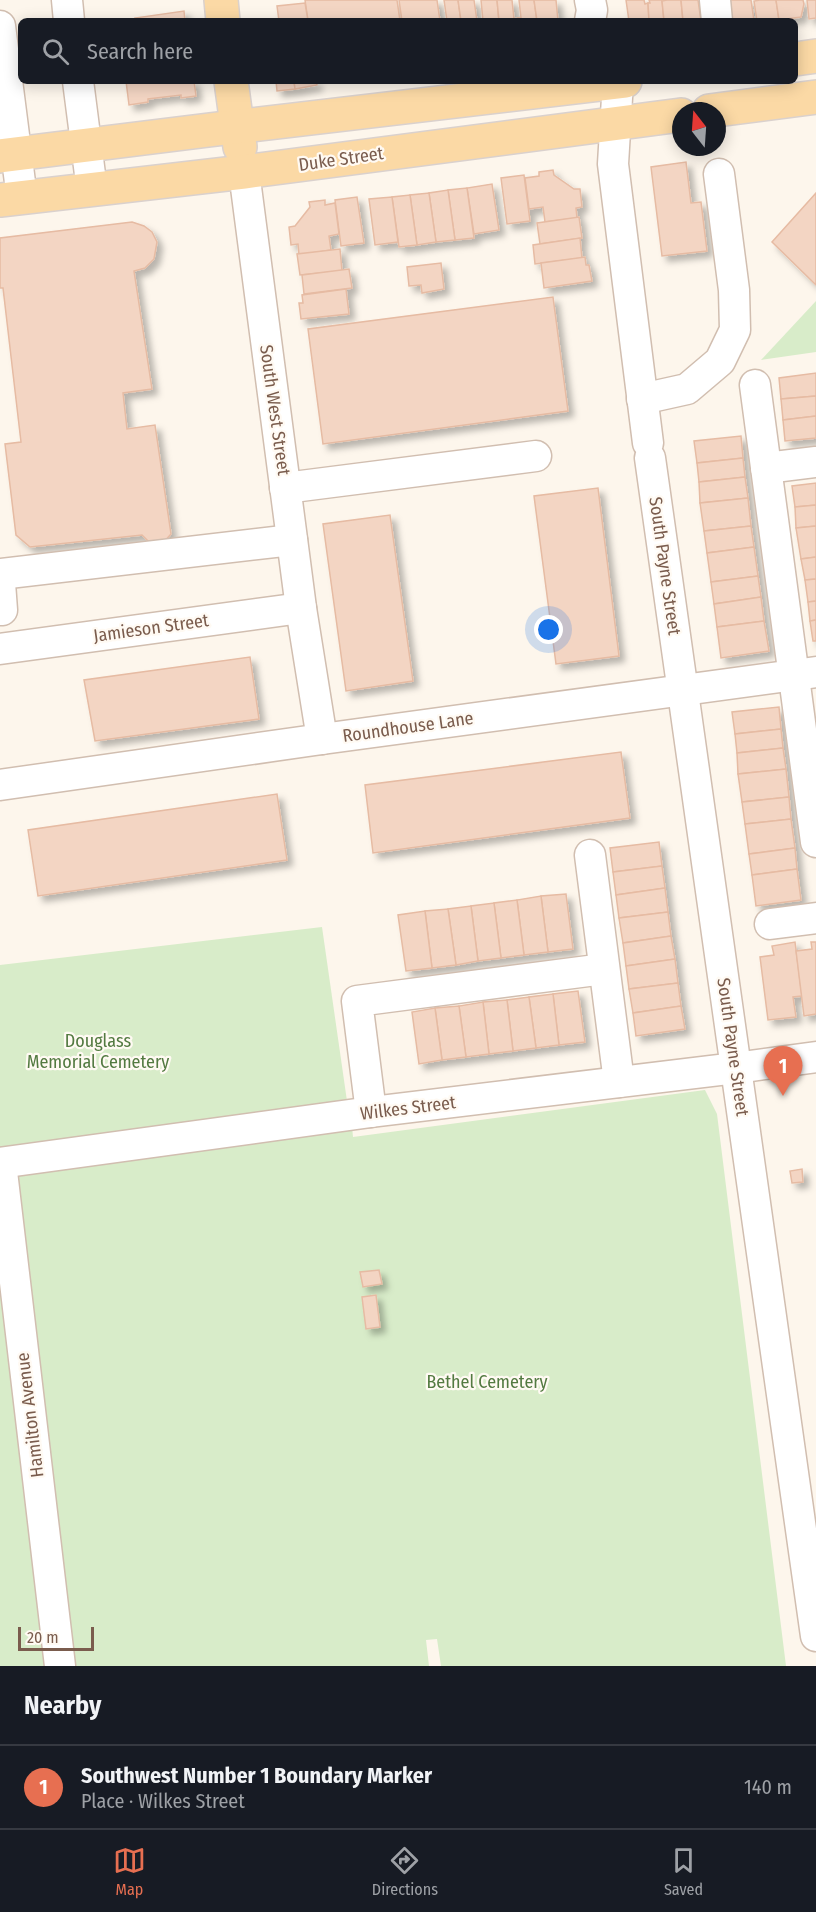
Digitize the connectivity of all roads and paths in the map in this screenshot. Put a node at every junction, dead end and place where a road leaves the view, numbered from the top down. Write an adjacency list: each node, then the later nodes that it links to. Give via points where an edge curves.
1 (67, 0): 4 (street)
2 (220, 0): 5 (main road)
3 (715, 0): 6 (street)
4 (69, 18)
5 (223, 18)
6 (717, 18)
7 (0, 26): 20 (street)
8 (816, 56): 9 (main road)
9 (798, 59)
10 (78, 84): 19 (street)
11 (231, 84): 18 (main road, South West Street)
12 (571, 84): 18 (main road)
13 (620, 84): 17 (street, South Payne Street)
14 (816, 97): 15 (main road)
15 (726, 109)
16 (672, 116): 17 (main road, Duke Street)
17 (615, 123): 21 (main road, Duke Street); 26 (street, South Payne Street, via 613,164)
18 (237, 126): 19 (main road); 21 (main road, South West Street)
19 (86, 146): 20 (main road); 23 (street)
20 (8, 155): 24 (street)
21 (244, 172): 23 (main road, Duke Street); 30 (street, South West Street)
22 (719, 174): 26 (street, via 734,290 735,330 720,361 687,389)
23 (92, 190): 24 (main road, Duke Street)
24 (11, 199)
25 (755, 385): 29 (street)
26 (642, 399): 38 (street, South Payne Street)
27 (536, 456): 30 (street)
28 (816, 462): 29 (street)
29 (766, 468): 37 (street)
30 (285, 488): 31 (street, South West Street)
31 (292, 540): 32 (street); 34 (street, South West Street)
32 (0, 574)
33 (0, 583): 35 (street)
34 (301, 608): 36 (street, Jamieson Street); 39 (street, South West Street)
35 (0, 610)
36 (0, 649)
37 (805, 674): 38 (street, Roundhouse Lane); 41 (street)
38 (682, 690): 39 (street, Roundhouse Lane); 47 (street, South Payne Street)
39 (322, 739): 40 (street, Roundhouse Lane)
40 (0, 785)
41 (816, 842)
42 (590, 855): 45 (street)
43 (816, 918): 44 (street)
44 (770, 924)
45 (604, 969): 48 (street); 49 (street, via 357,1001)
46 (816, 1057): 47 (street, Wilkes Street)
47 (736, 1068): 48 (street, Wilkes Street); 51 (street, South Payne Street)
48 (619, 1082): 49 (street, Wilkes Street)
49 (371, 1112): 50 (street, Wilkes Street)
50 (1, 1163): 53 (street, Hamilton Avenue)
51 (811, 1555): 52 (street, South Payne Street)
52 (816, 1636)
53 (60, 1666)

